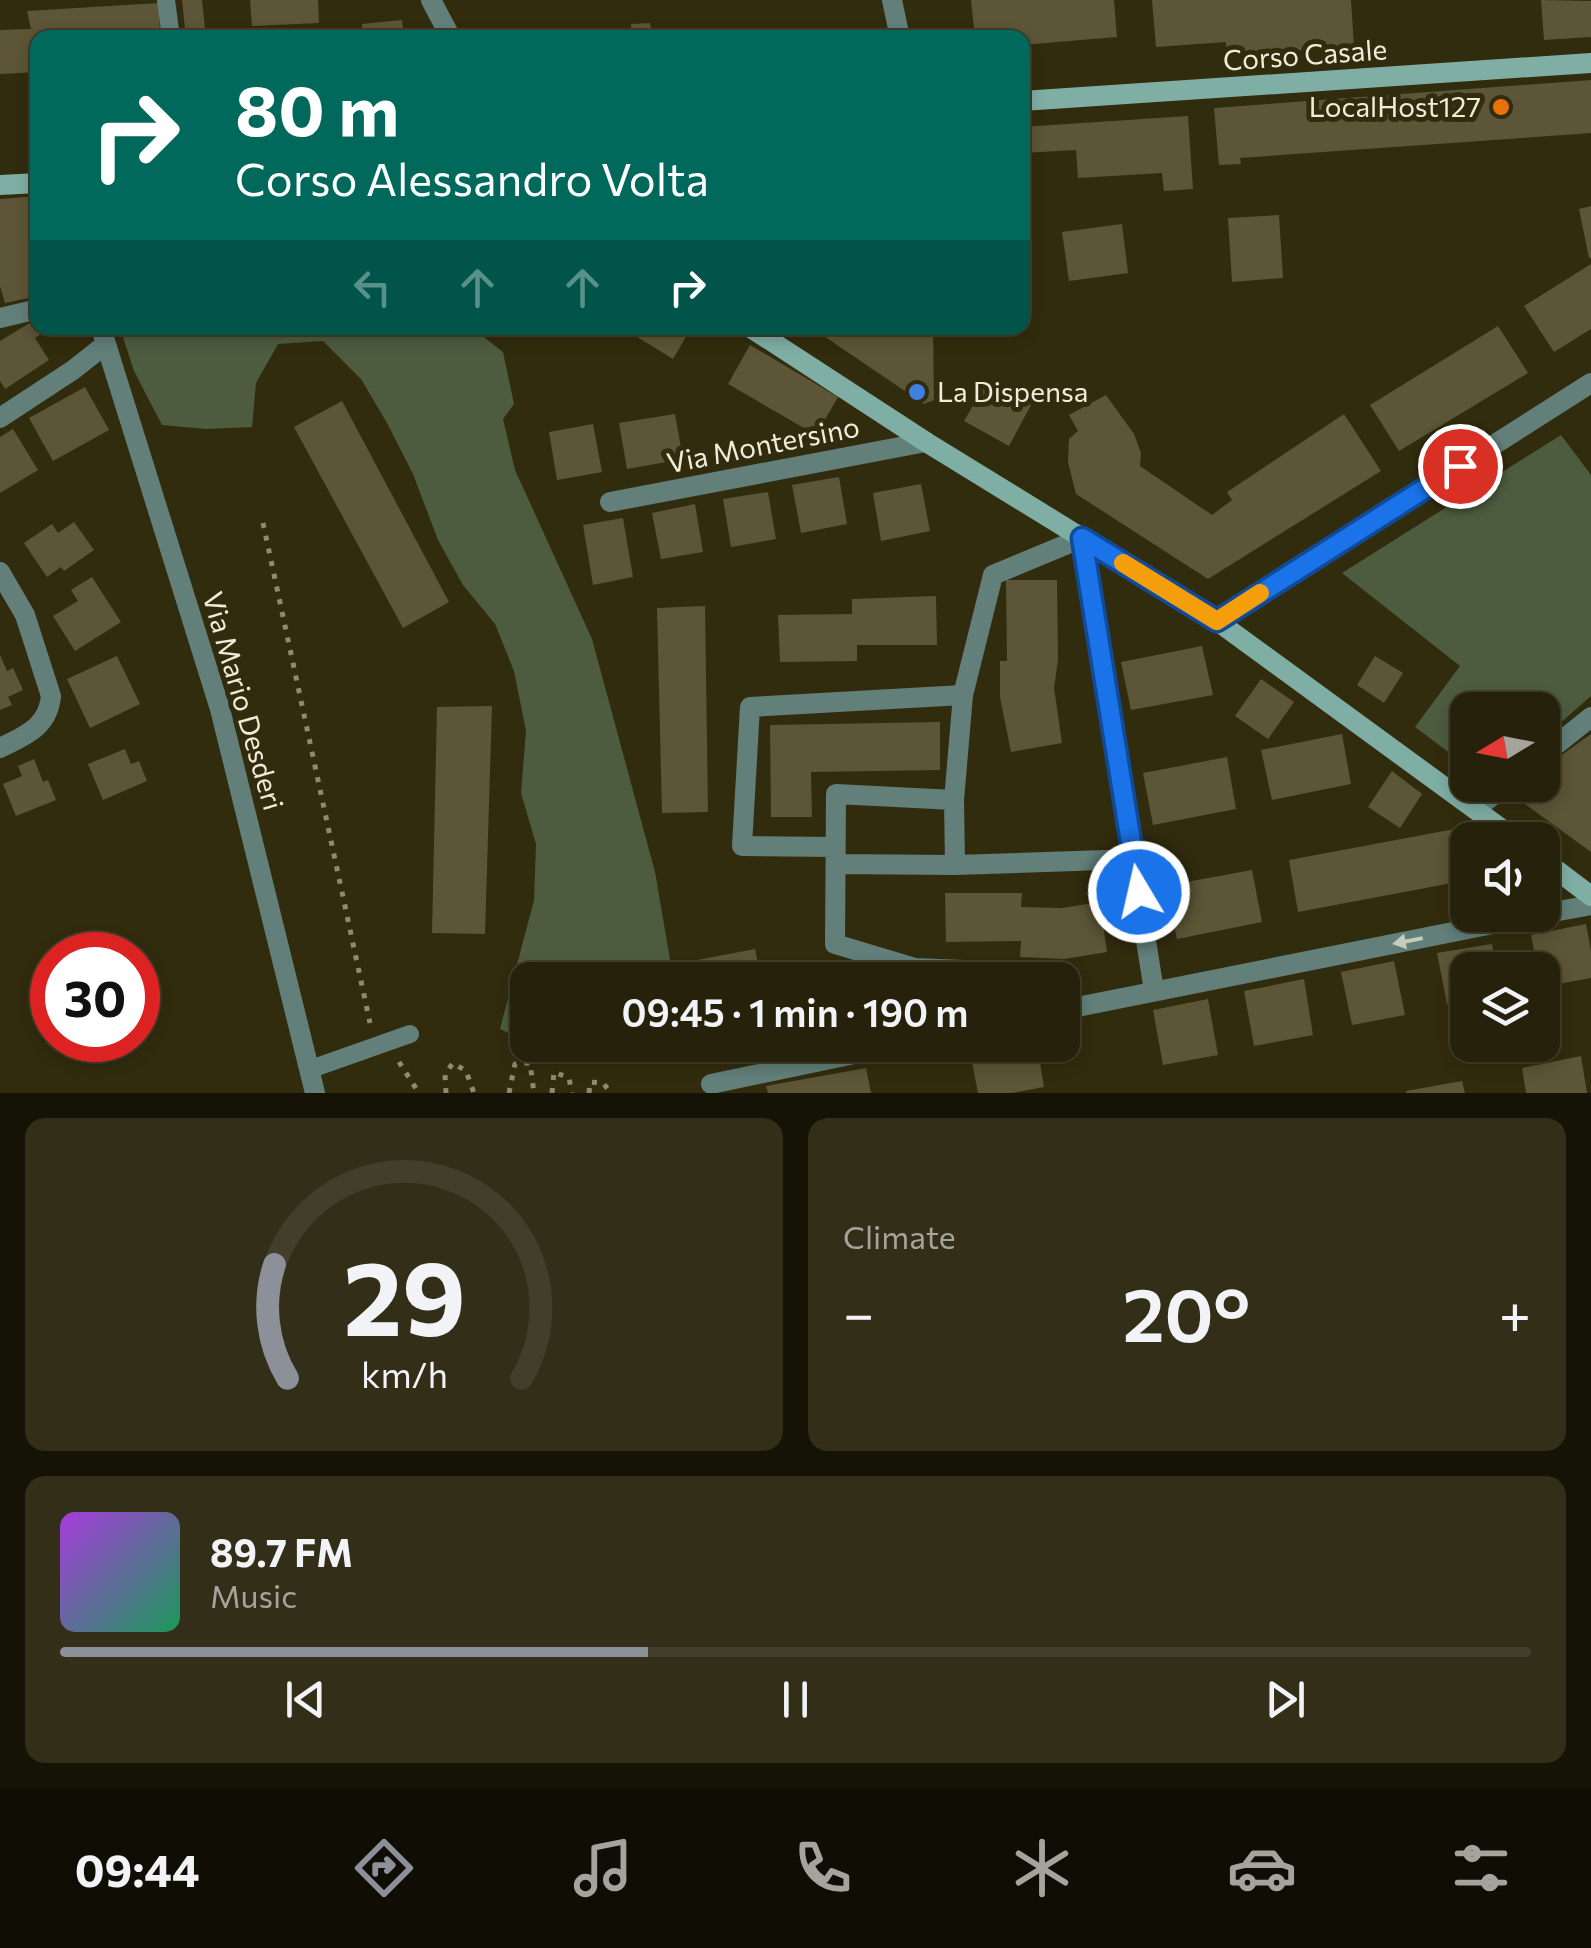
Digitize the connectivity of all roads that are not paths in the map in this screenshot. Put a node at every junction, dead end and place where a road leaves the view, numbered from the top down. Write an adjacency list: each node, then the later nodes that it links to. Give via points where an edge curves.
1 (166, 0): 4 (lane)
2 (431, 0): 5 (street)
3 (892, 0): 6 (street)
4 (169, 30)
5 (448, 30)
6 (898, 30)
7 (1591, 63): 8 (street, Corso Casale)
8 (1030, 100)
9 (30, 183): 10 (street)
10 (0, 185)
11 (30, 311): 12 (street)
12 (0, 318)
13 (761, 335): 17 (street)
14 (103, 336): 16 (street, via 73,370); 43 (street, Via Mario Desderi, via 220,709)
15 (1591, 382): 21 (street)
16 (0, 418)
17 (926, 442): 18 (street, Via Montersino); 19 (street)
18 (610, 502)
19 (1082, 538): 21 (street); 22 (street, via 993,575); 31 (street)
20 (0, 572): 25 (street, via 25,615 51,696 35,730)
21 (1217, 621): 28 (street)
22 (963, 695): 26 (street); 30 (street, via 750,707 742,846)
23 (1591, 717): 24 (street)
24 (1560, 742)
25 (0, 748)
26 (954, 800): 30 (street, via 836,794); 32 (street)
27 (1485, 802): 28 (street)
28 (1476, 809): 29 (street)
29 (1494, 822)
30 (836, 856): 32 (street); 38 (street, via 835,944)
31 (1134, 859): 32 (street); 39 (street)
32 (954, 866)
33 (1560, 873): 34 (street)
34 (1591, 896)
35 (1591, 904): 36 (street)
36 (1560, 911)
37 (1454, 932): 39 (street, one-way to 39)
38 (895, 962)
39 (1154, 991): 40 (street)
40 (1080, 1006)
41 (410, 1034): 43 (lane)
42 (816, 1062): 44 (street)
43 (311, 1069): 45 (street, Via Mario Desderi)
44 (711, 1084)
45 (315, 1093)

